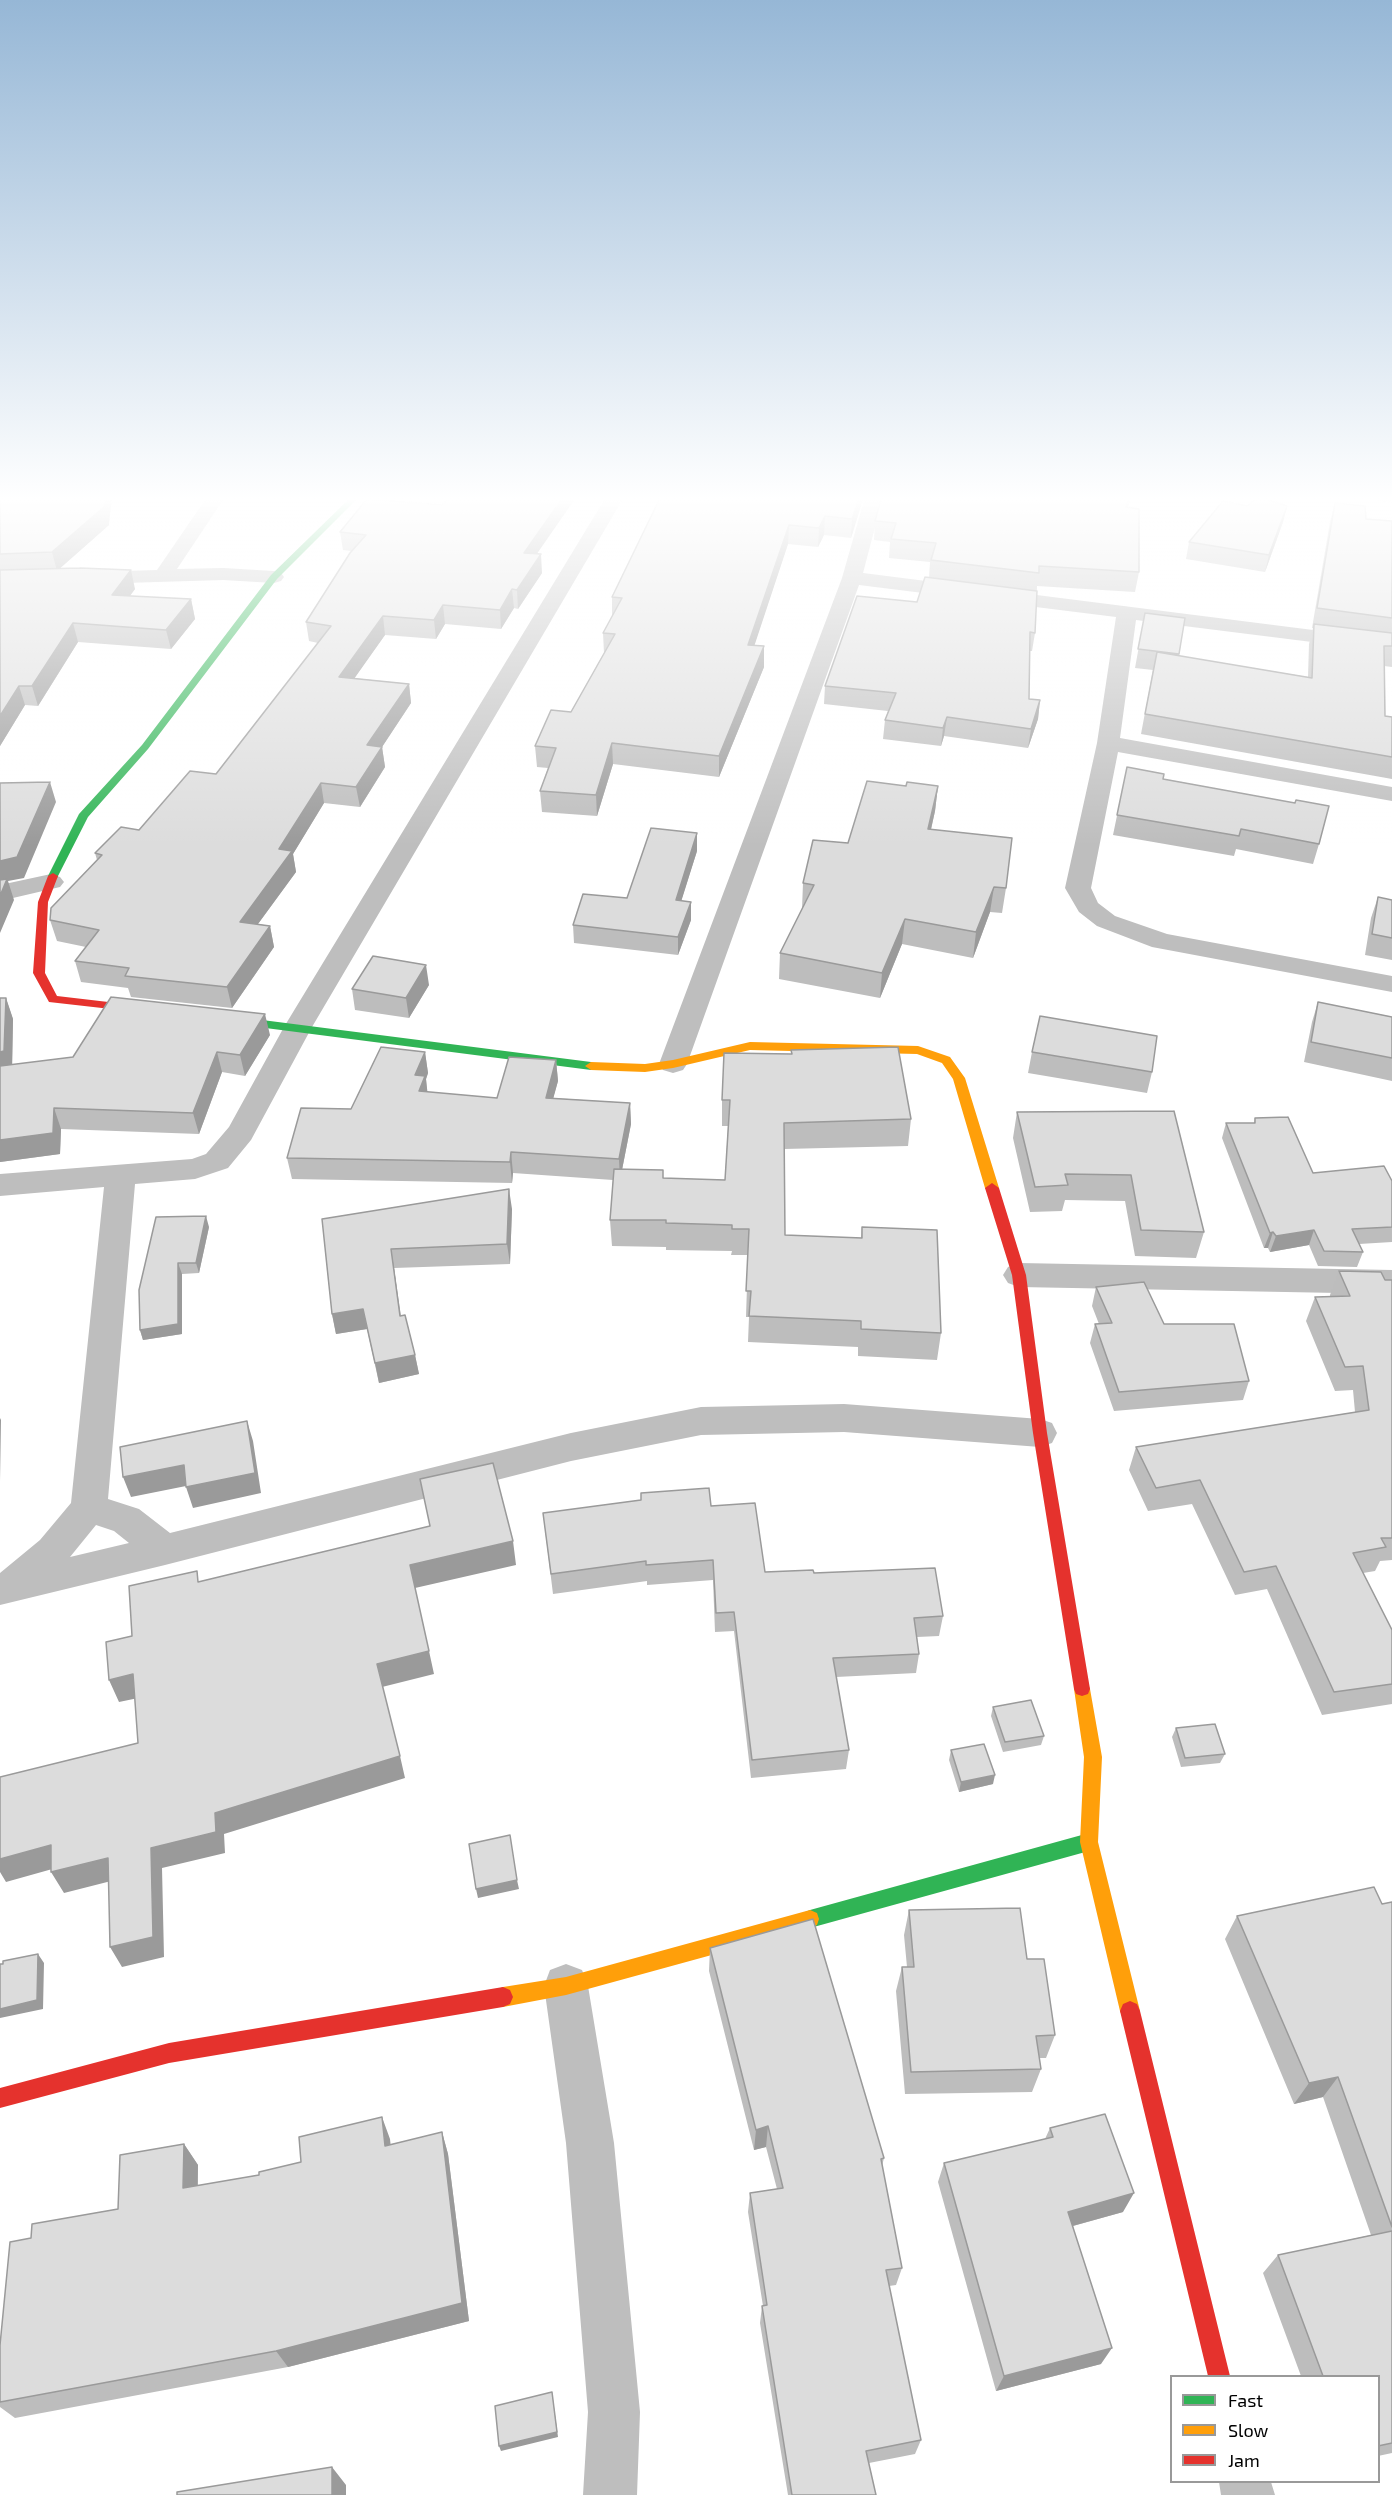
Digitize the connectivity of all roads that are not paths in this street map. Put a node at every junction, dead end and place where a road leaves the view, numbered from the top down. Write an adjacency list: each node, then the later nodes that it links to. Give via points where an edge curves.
1 (246, 613): 9 (street, via 145,747 83,816)
2 (545, 613): 14 (street)
3 (839, 613): 15 (street)
4 (1127, 613): 7 (street)
5 (1145, 613): 6 (street)
6 (1392, 646)
7 (1108, 743): 8 (street); 11 (street, via 1078,888 1088,907 1106,921 1161,941)
8 (1392, 794)
9 (51, 882): 10 (street); 12 (street, via 43,902 39,973 52,999)
10 (0, 893)
11 (1392, 984)
12 (171, 1013)
13 (205, 1017): 14 (street)
14 (298, 1027): 15 (street, via 605,1068); 16 (street, via 241,1133 217,1161 195,1170)
15 (673, 1064): 18 (street, via 750,1046 918,1050 946,1060 960,1078)
16 (120, 1177): 17 (street); 21 (street)
17 (0, 1185)
18 (1019, 1275): 19 (street); 20 (street)
19 (1392, 1282)
20 (1040, 1433): 22 (street, via 844,1418 701,1420 571,1447); 24 (street, via 1093,1757)
21 (89, 1508): 22 (street, via 126,1520); 23 (street, via 53,1551)
22 (165, 1550): 23 (street)
23 (5, 1588)
24 (1089, 1842): 25 (street); 27 (street)
25 (567, 1986): 26 (street, via 169,2053); 28 (street, via 590,2143 612,2388)
26 (0, 2098)
27 (1219, 2375)
28 (610, 2495)

